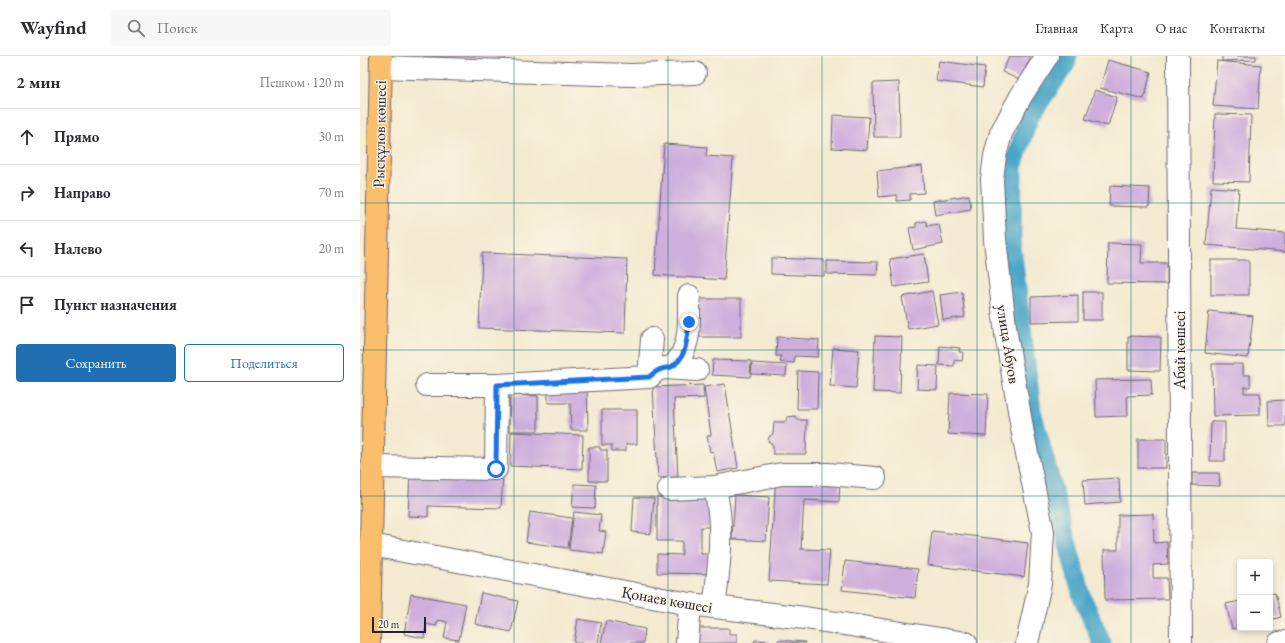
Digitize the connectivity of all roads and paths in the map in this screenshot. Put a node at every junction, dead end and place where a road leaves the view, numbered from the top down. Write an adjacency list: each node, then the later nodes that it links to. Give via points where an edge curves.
1 (1047, 56): 24 (street, улица Абуов, via 1001,133 992,179 995,240 1006,334 1043,532 1040,584)
2 (1178, 56): 25 (street, Абай көшесі)
3 (381, 61): 4 (street, via 632,75); 12 (main road, Рысқұлов көшесі)
4 (695, 73)
5 (689, 296): 7 (street, via 687,340 679,361)
6 (652, 339): 9 (street)
7 (670, 368): 8 (street); 9 (street, via 657,370)
8 (697, 370)
9 (649, 377): 11 (street)
10 (427, 385): 11 (street)
11 (497, 385): 12 (street, via 496,469)
12 (372, 467): 16 (main road, Рысқұлов көшесі)
13 (874, 478): 14 (street, via 782,474)
14 (714, 487): 15 (street); 18 (street, via 719,503 719,569)
15 (669, 489)
16 (367, 556): 17 (street, Қонаев көшесі); 21 (main road, Рысқұлов көшесі)
17 (690, 604): 18 (street, Қонаев көшесі); 22 (street)
18 (714, 607): 19 (street, Қонаев көшесі, via 805,618)
19 (934, 641): 23 (street, Қонаев көшесі)
20 (1285, 642): 26 (street)
21 (369, 643)
22 (688, 643)
23 (966, 643)
24 (1027, 643)
25 (1181, 643)
26 (1279, 643)

